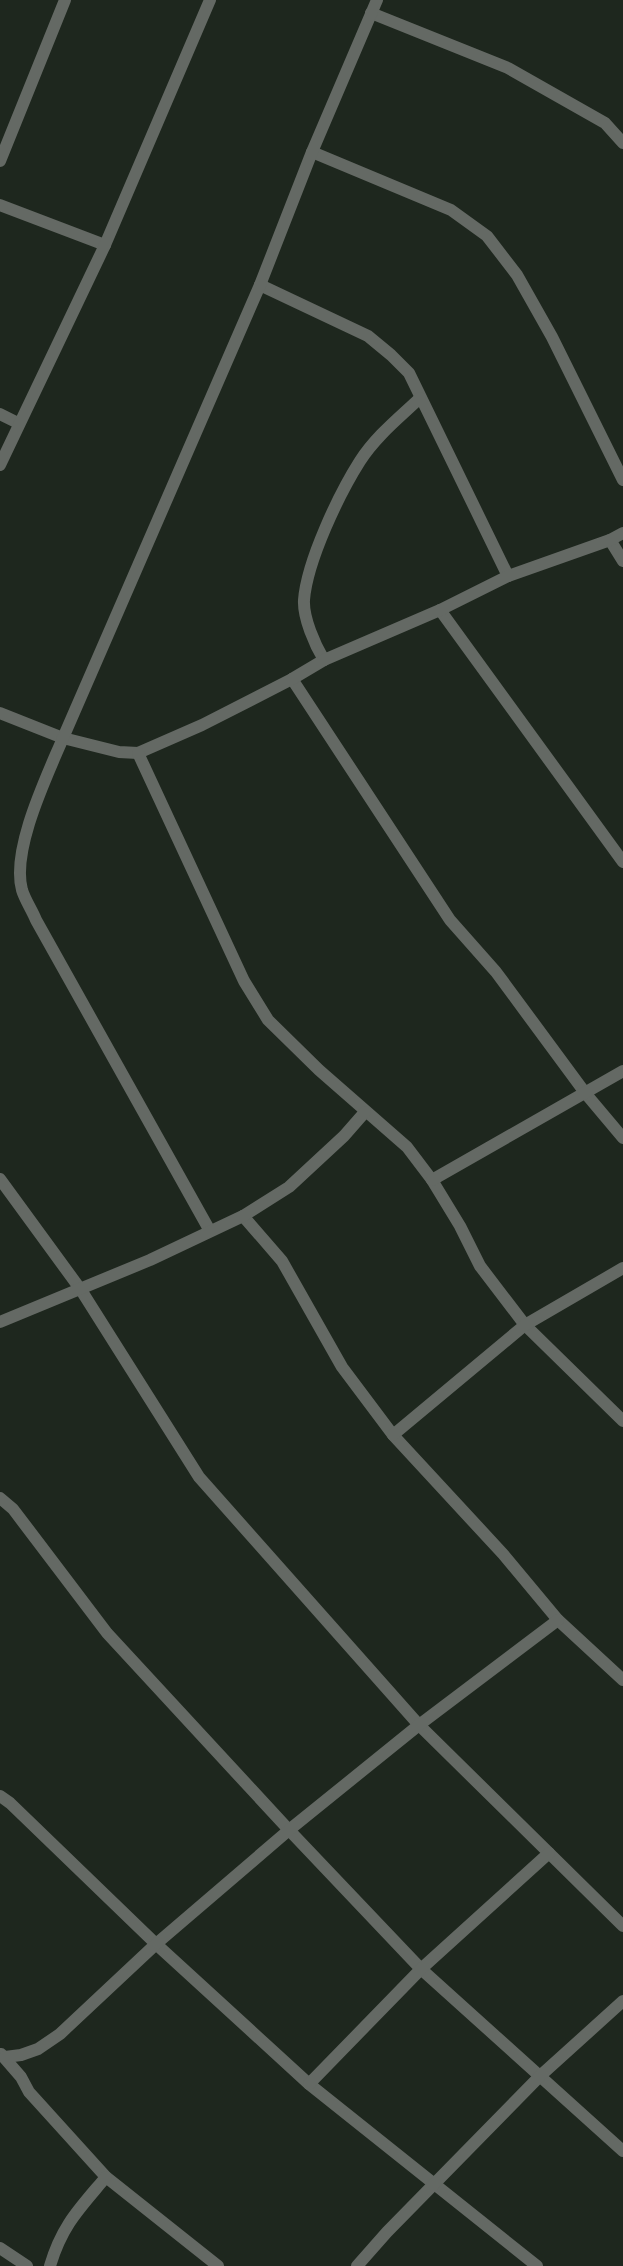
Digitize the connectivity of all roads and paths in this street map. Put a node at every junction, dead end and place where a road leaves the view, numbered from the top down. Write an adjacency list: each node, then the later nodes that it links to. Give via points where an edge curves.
1 (65, 0): 7 (street)
2 (210, 0): 9 (street)
3 (377, 0): 4 (street)
4 (371, 13): 5 (street, via 508,68 605,123); 6 (street)
5 (623, 143)
6 (312, 152): 10 (street); 15 (street, via 451,210 487,236 517,275 552,337)
7 (0, 161)
8 (0, 205): 9 (street)
9 (105, 245): 13 (street)
10 (261, 285): 11 (street, via 368,336 409,373); 24 (street)
11 (420, 398): 19 (street); 21 (street, via 360,460 316,549 304,602 313,641)
12 (0, 414): 13 (street)
13 (18, 423): 14 (street)
14 (0, 465)
15 (623, 480)
16 (623, 533): 17 (street)
17 (609, 540): 18 (street); 19 (street)
18 (623, 561)
19 (508, 576): 20 (street)
20 (440, 610): 21 (street); 26 (street)
21 (324, 660): 22 (street)
22 (292, 679): 25 (street); 28 (street, via 450,920 496,972)
23 (0, 713): 24 (street)
24 (63, 738): 25 (street); 34 (street, via 36,803 20,860 22,890)
25 (138, 753): 29 (street, via 244,981 268,1020)
26 (623, 862)
27 (623, 1071): 28 (street)
28 (586, 1094): 30 (street); 32 (street)
29 (365, 1112): 32 (street, via 407,1147); 33 (street, via 344,1137 289,1187)
30 (623, 1138)
31 (0, 1179): 36 (street)
32 (432, 1180): 38 (street, via 480,1266)
33 (243, 1216): 34 (street); 40 (street, via 282,1261 342,1367)
34 (210, 1231): 36 (street)
35 (623, 1268): 38 (street)
36 (81, 1290): 37 (street); 44 (street, via 199,1477)
37 (0, 1322)
38 (525, 1325): 39 (street); 40 (street)
39 (623, 1421)
40 (393, 1435): 42 (street)
41 (0, 1498): 46 (street, via 13,1509 106,1633)
42 (558, 1620): 43 (street); 44 (street)
43 (623, 1680)
44 (419, 1725): 46 (street); 47 (street)
45 (0, 1796): 50 (street)
46 (289, 1830): 50 (street); 51 (street)
47 (549, 1853): 48 (street); 51 (street)
48 (619, 1913): 49 (street)
49 (623, 1926)
50 (156, 1944): 53 (street, via 60,2034 38,2049 21,2055); 55 (street)
51 (421, 1969): 54 (street); 55 (street)
52 (623, 2001): 54 (street)
53 (3, 2055): 57 (street, via 29,2092)
54 (540, 2076): 56 (street); 58 (street)
55 (309, 2084): 58 (street)
56 (623, 2151)
57 (106, 2177): 61 (street, via 70,2220); 62 (street)
58 (434, 2184): 63 (street); 64 (street)
59 (0, 2248): 60 (street)
60 (27, 2266)
61 (50, 2266)
62 (218, 2266)
63 (357, 2266)
64 (537, 2266)

